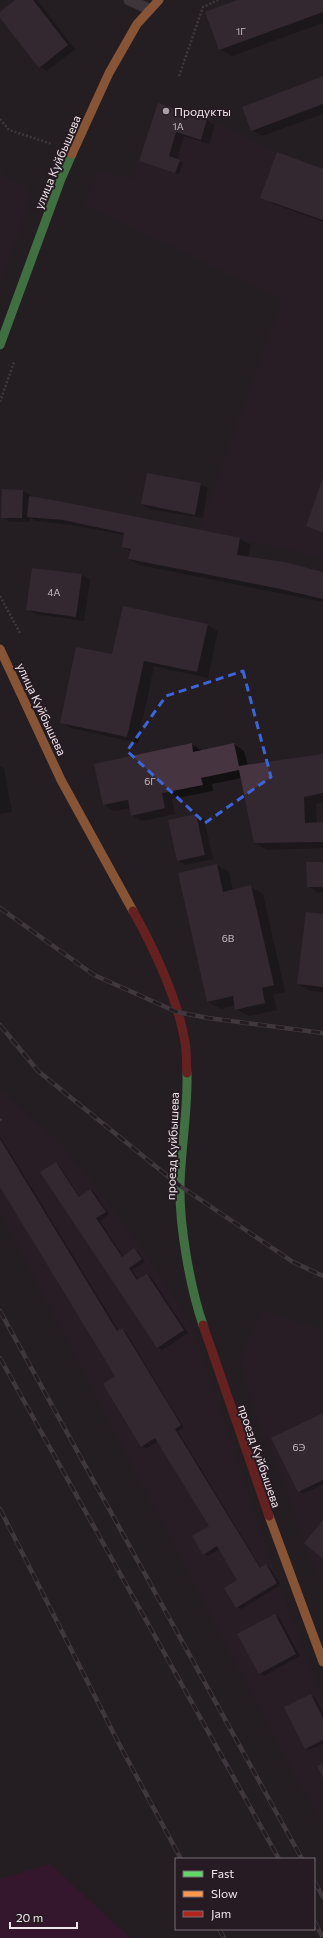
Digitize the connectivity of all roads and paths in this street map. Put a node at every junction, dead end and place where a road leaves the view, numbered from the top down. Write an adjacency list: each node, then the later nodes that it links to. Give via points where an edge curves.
1 (129, 0): 4 (lane)
2 (158, 0): 4 (street, улица Куйбышева)
3 (218, 0): 5 (path, via 203,7)
4 (149, 9): 7 (street, улица Куйбышева, via 137,24 109,73)
5 (180, 76)
6 (0, 119): 7 (path, via 9,130 49,144)
7 (77, 145): 8 (street, улица Куйбышева, via 61,179)
8 (0, 345)
9 (0, 596): 10 (path)
10 (20, 633)
11 (0, 649): 12 (street, улица Куйбышева)
12 (62, 780): 13 (street, проезд Куйбышева, via 153,946 177,1012 185,1042 187,1082 180,1186 182,1222 195,1302 246,1453)
13 (323, 1662)

